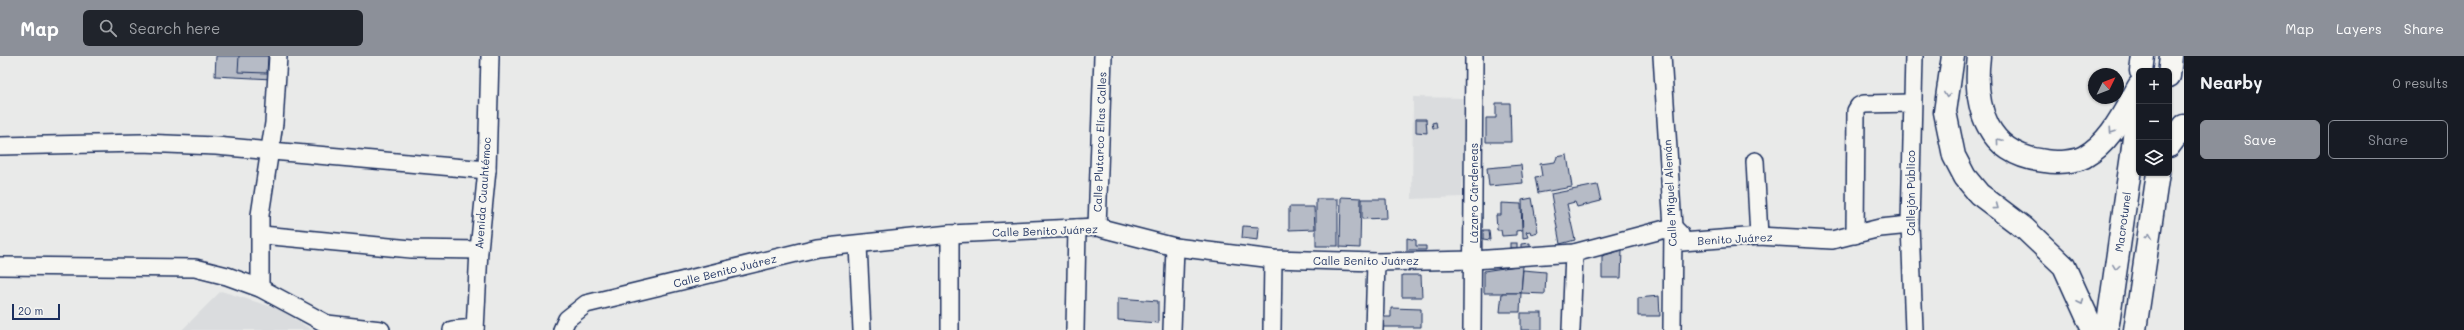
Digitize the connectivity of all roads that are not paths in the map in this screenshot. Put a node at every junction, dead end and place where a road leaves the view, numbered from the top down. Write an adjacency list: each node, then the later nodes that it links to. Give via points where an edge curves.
1 (278, 56): 19 (street, via 274,123)
2 (490, 56): 21 (street, Avenida Cuauhtémoc)
3 (1103, 56): 24 (street, Calle Plutarco Elías Calles)
4 (1474, 56): 36 (street, Lázaro Cárdeneas)
5 (1662, 56): 25 (street, Calle Miguel Alemán)
6 (1914, 56): 14 (street, Callejón Público)
7 (1952, 56): 55 (highway, one-way to 55, via 1945,112 1954,156 1965,177 1979,194 2024,228 2064,266)
8 (1979, 56): 13 (highway, one-way to 8, via 2110,136 2083,157 2056,163 2026,159 2000,143 1981,112 1976,77)
9 (2143, 56): 11 (highway)
10 (2171, 56): 12 (highway)
11 (2141, 68)
12 (2170, 68)
13 (2136, 91)
14 (1912, 103): 23 (street, Callejón Público); 29 (street, via 1858,106)
15 (2138, 104): 56 (highway, Macrotunel, one-way to 56)
16 (2184, 126): 17 (highway)
17 (2172, 142)
18 (0, 146): 19 (street, via 142,143)
19 (269, 149): 21 (street); 28 (street, via 260,215)
20 (1755, 161): 30 (street)
21 (487, 170): 33 (street, Avenida Cuauhtémoc)
22 (2158, 176): 57 (highway, one-way to 22)
23 (1910, 225): 29 (street, Benito Juárez, via 1880,228); 54 (street, Callejón Público)
24 (1097, 227): 26 (street, Calle Benito Juárez); 32 (street, Calle Benito Juárez)
25 (1673, 227): 30 (street, Benito Juárez, via 1680,234 1682,242); 34 (street, Calle Benito Juárez); 53 (street, Calle Miguel Alemán)
26 (1077, 228): 27 (street, Calle Benito Juárez); 47 (street)
27 (950, 234): 31 (street, Calle Benito Juárez); 46 (street)
28 (262, 235): 33 (street, via 411,249); 39 (street)
29 (1855, 235): 30 (street, Benito Juárez, via 1832,240)
30 (1759, 236)
31 (858, 245): 40 (street, Calle Benito Juárez, via 817,248 586,304); 45 (street)
32 (1175, 247): 35 (street, Calle Benito Juárez); 48 (street)
33 (479, 250): 42 (street, Avenida Cuauhtémoc)
34 (1574, 253): 36 (street, Calle Benito Juárez); 52 (street)
35 (1273, 259): 37 (street, Calle Benito Juárez); 49 (street)
36 (1474, 260): 37 (street, Calle Benito Juárez); 51 (street, Lázaro Cárdeneas)
37 (1376, 262): 50 (street)
38 (0, 266): 39 (street, via 195,268)
39 (260, 288): 41 (street)
40 (565, 324)
41 (333, 327): 43 (street)
42 (475, 329): 44 (street)
43 (381, 330)
44 (452, 330)
45 (862, 330)
46 (950, 330)
47 (1075, 330)
48 (1172, 330)
49 (1272, 330)
50 (1374, 330)
51 (1472, 330)
52 (1571, 330)
53 (1672, 330)
54 (1914, 330)
55 (2093, 330)
56 (2107, 330)
57 (2135, 330)

